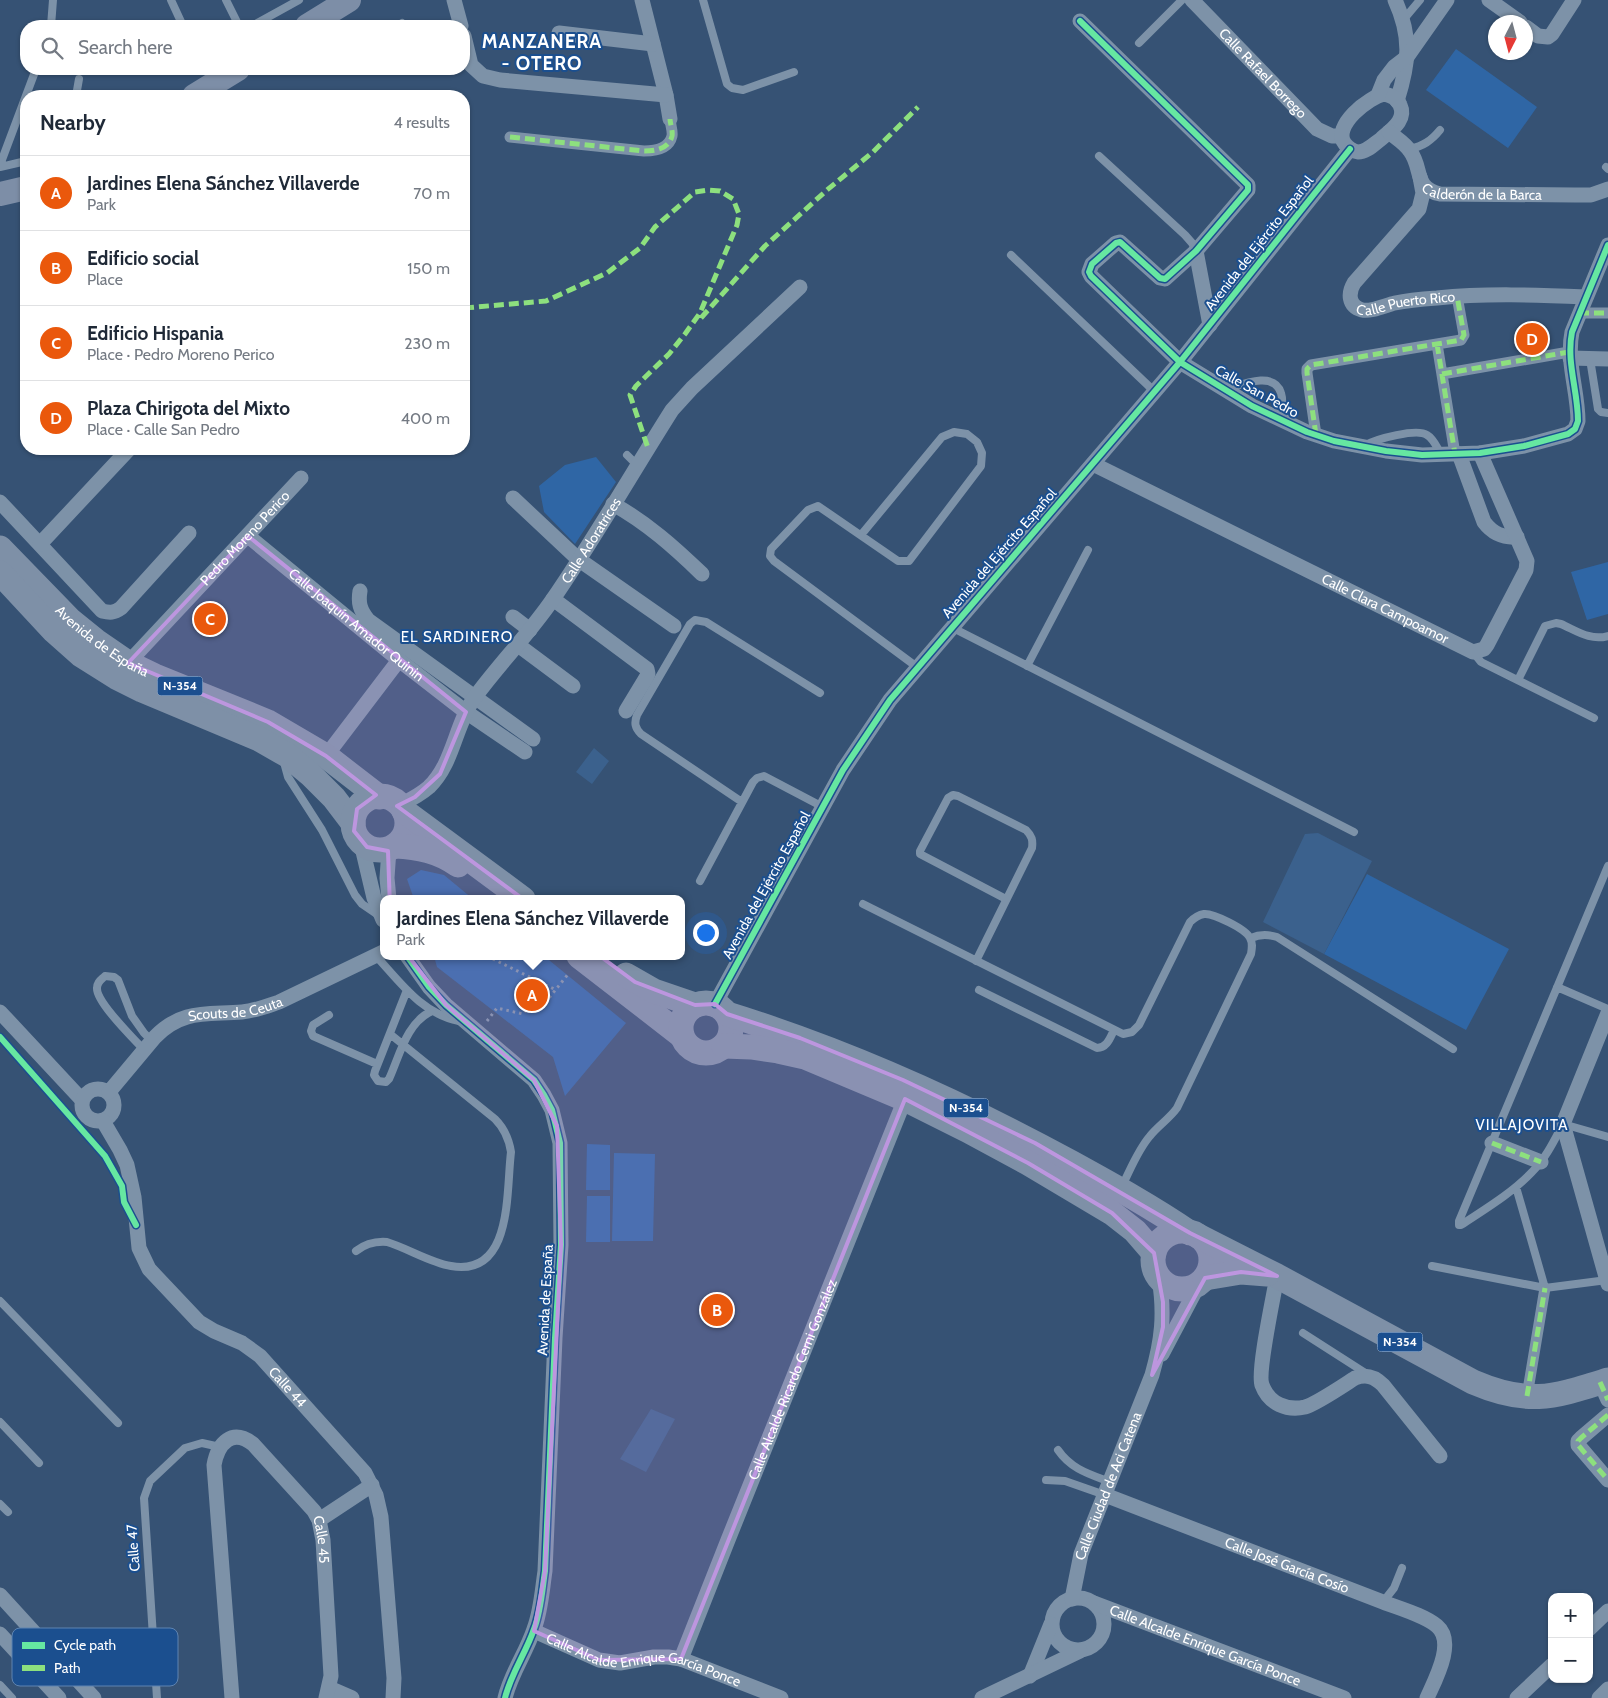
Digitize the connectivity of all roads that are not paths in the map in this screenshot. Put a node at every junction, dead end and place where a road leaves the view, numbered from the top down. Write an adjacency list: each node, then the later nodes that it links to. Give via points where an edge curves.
1 (53, 0): 18 (lane)
2 (171, 0): 19 (lane)
3 (226, 0): 20 (lane)
4 (299, 0): 21 (lane)
5 (349, 0): 22 (main road)
6 (454, 0): 23 (street)
7 (642, 0): 28 (street)
8 (703, 0): 31 (lane, via 727,84 732,88 743,90)
9 (1182, 0): 27 (lane)
10 (1192, 0): 46 (street, Calle Rafael Borrego, via 1316,129)
11 (1396, 0): 17 (street)
12 (1420, 0): 17 (lane)
13 (1447, 0): 29 (street)
14 (1489, 0): 16 (street)
15 (1574, 0): 25 (street, via 1552,34 1538,36)
16 (1508, 5)
17 (1404, 19): 29 (street)
18 (51, 20)
19 (180, 20)
20 (236, 20)
21 (263, 20)
22 (317, 20)
23 (459, 20)
24 (1080, 21): 56 (street, via 1248,185 1248,190)
25 (1533, 32)
26 (559, 33): 28 (street)
27 (1139, 43)
28 (653, 44): 38 (street)
29 (1407, 57): 39 (street, via 1389,74); 40 (street)
30 (470, 62): 38 (street, via 483,76 500,80)
31 (794, 72)
32 (34, 75): 35 (lane)
33 (228, 75): 37 (main road)
34 (79, 79): 36 (lane)
35 (28, 90)
36 (77, 90)
37 (204, 90)
38 (666, 95): 42 (street)
39 (1378, 95): 40 (street, via 1392,96); 46 (street, Avenida del Ejército Español, via 1346,122 1342,128)
40 (1397, 101): 44 (street, via 1401,107 1400,121)
41 (20, 112): 50 (lane)
42 (670, 119): 45 (street, via 672,136 666,146 656,151)
43 (1440, 130): 47 (lane, via 1432,140)
44 (1388, 132): 46 (street, via 1365,151 1357,152); 47 (street, Calderón de la Barca)
45 (510, 138)
46 (1345, 143): 64 (street, Avenida del Ejército Español)
47 (1410, 150): 51 (street, Calderón de la Barca)
48 (1098, 156): 56 (lane, via 1185,235)
49 (20, 163): 50 (lane)
50 (0, 166)
51 (1420, 177): 53 (street, Calderón de la Barca, via 1430,192 1440,194 1591,195); 60 (street, Calle Puerto Rico, via 1423,193 1419,209 1354,283 1349,291 1350,300 1356,308 1364,310 1418,299)
52 (20, 189): 54 (main road)
53 (1608, 189)
54 (0, 194)
55 (1608, 245): 58 (street, Calle San Pedro)
56 (1196, 250): 64 (street); 69 (street, Calle San Pedro, via 1165,279 1120,242 1089,272)
57 (1011, 255): 72 (lane)
58 (1604, 264): 61 (street, Calle San Pedro)
59 (800, 287): 84 (street, Calle Adoratrices, via 672,410 632,460)
60 (1457, 296): 61 (street, Calle Puerto Rico); 65 (street, via 1464,337)
61 (1586, 298): 62 (street, Calle San Pedro)
62 (1579, 313): 63 (street); 66 (street, Calle San Pedro, via 1572,332)
63 (1608, 313)
64 (1210, 325): 69 (street, Avenida del Ejército Español)
65 (1437, 344): 70 (street); 75 (street, via 1308,366)
66 (1570, 355): 67 (street); 70 (street); 77 (street, Calle San Pedro, via 1578,412 1574,429 1568,434 1524,446)
67 (1590, 359): 68 (street); 73 (lane, via 1598,409)
68 (1608, 359)
69 (1180, 362): 71 (street, Calle San Pedro); 72 (street, Avenida del Ejército Español)
70 (1442, 374): 78 (street)
71 (1225, 390): 74 (street, Calle San Pedro); 74 (lane, via 1256,381 1266,380 1275,384 1281,392)
72 (1155, 392): 80 (street, Avenida del Ejército Español)
73 (1608, 413)
74 (1280, 421): 75 (street, Calle San Pedro)
75 (1316, 435): 76 (street, Calle San Pedro)
76 (1362, 447): 78 (street, Calle San Pedro); 78 (lane, via 1381,439 1424,433)
77 (1480, 453): 78 (street, Calle San Pedro); 88 (street)
78 (1452, 454): 88 (street, via 1490,530 1507,538)
79 (123, 455): 89 (street)
80 (1093, 464): 99 (street, Avenida del Ejército Español); 103 (street, Calle Clara Campoamor)
81 (301, 478): 87 (street, Pedro Moreno Perico)
82 (513, 498): 92 (street)
83 (0, 502): 89 (street)
84 (613, 504): 92 (street, Calle Adoratrices); 94 (street, via 649,527)
85 (189, 533): 89 (street, via 121,608 108,613 102,611)
86 (861, 535): 86 (lane, via 898,561 909,561 981,466 982,453 977,442 967,434 954,432 942,437); 107 (lane, via 823,508 812,507 775,544 770,556)
87 (248, 536): 104 (street, Calle Joaquín Amador Quinin); 105 (street, Pedro Moreno Perico)
88 (1517, 537): 103 (street, via 1527,561 1526,570 1487,645)
89 (40, 544)
90 (0, 548): 105 (highway, Avenida de España / N-354, via 70,620)
91 (1088, 550): 106 (lane)
92 (578, 559): 96 (street, Calle Adoratrices); 98 (street)
93 (0, 573): 115 (highway, Avenida de España / N-354, via 54,631 81,655 116,678 259,739)
94 (702, 574)
95 (360, 591): 111 (street, via 358,601 368,620)
96 (553, 599): 100 (street, Calle Adoratrices); 112 (street, via 647,669 648,674)
97 (513, 617): 100 (street)
98 (674, 626)
99 (951, 628): 106 (lane); 107 (street, Avenida del Ejército Español)
100 (530, 630): 102 (street, Calle Adoratrices)
101 (1608, 636): 108 (lane, via 1591,638 1556,623 1545,626)
102 (518, 645): 109 (street); 111 (street, Calle Adoratrices)
103 (1474, 652): 108 (lane, via 1482,662)
104 (399, 660): 113 (street, Calle Joaquín Amador Quinin); 116 (street)
105 (128, 663): 116 (highway, Avenida de España / N-354, via 260,719)
106 (1027, 666): 120 (lane)
107 (916, 667): 119 (street, Avenida del Ejército Español, via 865,734)
108 (1518, 680): 114 (lane)
109 (573, 686)
110 (820, 693): 117 (lane, via 706,622 694,620 690,624 637,715 636,729)
111 (475, 698): 113 (street, Calle Adoratrices); 113 (street, Calle Joaquín Amador Quinin, via 529,745)
112 (626, 711)
113 (466, 712): 118 (street, Calle Adoratrices, via 440,774 415,797)
114 (1594, 718)
115 (286, 755): 121 (highway, Avenida de España / N-354, via 328,792); 131 (lane, via 288,777 322,830 355,895)
116 (326, 756): 118 (highway, Avenida de España / N-354)
117 (742, 802): 119 (lane, via 753,782 764,776); 124 (lane)
118 (394, 804): 121 (highway, via 371,798 363,802 357,809); 122 (highway, via 407,818 405,834); 127 (highway, N-354)
119 (823, 806): 142 (street, Avenida del Ejército Español)
120 (1354, 832)
121 (357, 833): 122 (highway, via 374,850); 130 (street, Avenida de España)
122 (392, 848): 125 (street); 126 (highway, via 415,847 435,852)
123 (1608, 866): 139 (lane)
124 (700, 881)
125 (389, 895)
126 (498, 895)
127 (518, 895)
128 (1006, 899): 128 (lane, via 1032,848 1031,835 953,795 948,798 920,854); 138 (lane)
129 (863, 904): 138 (lane)
130 (380, 912)
131 (380, 917)
132 (1251, 938): 149 (lane, via 1213,915 1196,916 1190,922 1139,1025 1132,1032 1123,1034); 156 (lane, via 1259,934 1277,937); 167 (lane, via 1251,954 1177,1108 1143,1145)
133 (380, 954): 154 (street, Scouts de Ceuta, via 262,1008 178,1019 162,1030)
134 (384, 960): 140 (lane)
135 (410, 960): 148 (street, Avenida de España, via 430,987)
136 (591, 960): 151 (highway, N-354)
137 (593, 960): 142 (highway, N-354, via 668,997)
138 (976, 961): 149 (lane)
139 (1557, 987): 143 (lane); 164 (lane)
140 (406, 990): 144 (lane); 150 (lane)
141 (978, 990): 149 (lane, via 1097,1048 1106,1045)
142 (712, 1008): 151 (highway, via 683,1018); 155 (highway, via 731,1022 732,1031); 167 (highway, N-354, via 800,1038 904,1080 1027,1139)
143 (1608, 1009)
144 (432, 1011): 148 (lane); 153 (lane, via 414,1024)
145 (0, 1012): 159 (street)
146 (1608, 1013): 152 (street)
147 (329, 1015): 157 (lane, via 313,1024 313,1036)
148 (464, 1022): 208 (street, Avenida de España, via 534,1080 552,1110 560,1143 561,1245 545,1563)
149 (1114, 1030)
150 (390, 1034): 153 (lane); 157 (lane)
151 (681, 1034): 155 (highway, N-354, via 689,1047 703,1054 718,1051)
152 (1604, 1036): 162 (street)
153 (404, 1045): 157 (lane, via 386,1082 378,1081 374,1075); 169 (lane, via 504,1130 511,1152 503,1223 492,1254 472,1267 449,1266 380,1241)
154 (148, 1046): 154 (lane, via 118,980 106,976 99,982 99,997); 158 (street, Scouts de Ceuta)
155 (724, 1046): 160 (highway, N-354, via 751,1047 805,1057)
156 (1453, 1049)
157 (377, 1064)
158 (109, 1092): 159 (street, via 93,1089); 161 (street, via 115,1106 111,1115)
159 (82, 1100): 161 (street, via 82,1110 88,1118)
160 (905, 1100): 170 (highway, N-354, via 1028,1163 1112,1213); 212 (street, Calle Alcalde Ricardo Cerni González)
161 (102, 1121): 193 (street, Calle 44, via 126,1165 134,1197 139,1248 152,1273 199,1322 242,1342 260,1356)
162 (1563, 1124): 163 (lane); 165 (lane); 171 (street)
163 (1608, 1137)
164 (1492, 1143): 165 (street); 166 (lane, via 1459,1225)
165 (1541, 1162): 166 (lane)
166 (1516, 1187): 177 (lane)
167 (1120, 1190): 168 (highway, N-354)
168 (1194, 1234): 170 (highway, via 1172,1233 1164,1238); 173 (highway, N-354); 175 (highway, N-354, via 1210,1251 1210,1270)
169 (356, 1251)
170 (1154, 1253): 174 (highway, N-354, via 1155,1270)
171 (1604, 1256): 176 (street)
172 (1432, 1266): 177 (lane)
173 (1277, 1276): 175 (highway, N-354, via 1241,1272); 181 (street, via 1261,1366 1261,1384 1271,1400 1288,1409 1307,1407 1355,1378); 183 (highway, N-354, via 1473,1382 1493,1390)
174 (1160, 1278): 175 (highway, N-354, via 1166,1284 1182,1289); 180 (street, Calle Ciudad de Aci Catena, via 1163,1327)
175 (1202, 1281): 180 (street, Calle Ciudad de Aci Catena)
176 (1607, 1282): 177 (lane)
177 (1545, 1288): 183 (street)
178 (0, 1301): 186 (lane)
179 (1304, 1332): 181 (lane)
180 (1152, 1375): 194 (street, Calle Ciudad de Aci Catena)
181 (1370, 1376): 189 (street, via 1382,1385)
182 (1605, 1387): 183 (highway, N-354, via 1547,1397)
183 (1527, 1396)
184 (1608, 1415): 192 (street, via 1578,1441 1578,1445)
185 (0, 1422): 190 (lane)
186 (118, 1423)
187 (220, 1447): 197 (street, Calle 45, via 226,1440 245,1438 308,1502); 207 (lane, Calle 47, via 202,1443 185,1448 150,1481 143,1506); 223 (street, via 214,1465)
188 (1058, 1450): 194 (lane, via 1070,1465)
189 (1440, 1456)
190 (39, 1463)
191 (1046, 1480): 194 (lane)
192 (1608, 1480)
193 (372, 1485): 197 (street); 225 (street, Calle 44, via 381,1517)
194 (1107, 1488): 200 (street, Calle Ciudad de Aci Catena, via 1081,1554); 201 (street, Calle José García Cosío)
195 (0, 1504): 196 (lane)
196 (8, 1512)
197 (319, 1520): 219 (street, Calle 45, via 324,1550)
198 (1402, 1568): 201 (lane, via 1394,1588)
199 (0, 1596): 206 (street)
200 (1072, 1599): 202 (street); 204 (street, via 1057,1608)
201 (1383, 1602): 230 (street, Calle José García Cosío, via 1429,1621 1444,1635 1444,1656)
202 (1094, 1603): 211 (street, via 1104,1618 1102,1636 1097,1643); 229 (street, Calle Alcalde Enrique García Ponce)
203 (1608, 1611): 205 (street)
204 (1051, 1624): 211 (street, via 1057,1641); 214 (street)
205 (1593, 1625)
206 (29, 1628)
207 (151, 1628)
208 (534, 1630): 212 (street, Calle Alcalde Enrique García Ponce, via 599,1660); 226 (street, Avenida de España)
209 (0, 1634): 210 (street)
210 (12, 1647)
211 (1080, 1651): 214 (street)
212 (681, 1659): 227 (street, Calle Alcalde Enrique García Ponce)
213 (1548, 1669): 231 (street)
214 (1030, 1676): 228 (street)
215 (0, 1685): 220 (lane)
216 (48, 1686): 221 (street)
217 (83, 1686): 222 (street)
218 (1608, 1689): 232 (street)
219 (328, 1693): 224 (street)
220 (12, 1698)
221 (59, 1698)
222 (94, 1698)
223 (232, 1698)
224 (352, 1698)
225 (393, 1698)
226 (505, 1698)
227 (782, 1698)
228 (982, 1698)
229 (1344, 1698)
230 (1427, 1698)
231 (1517, 1698)
232 (1599, 1698)

